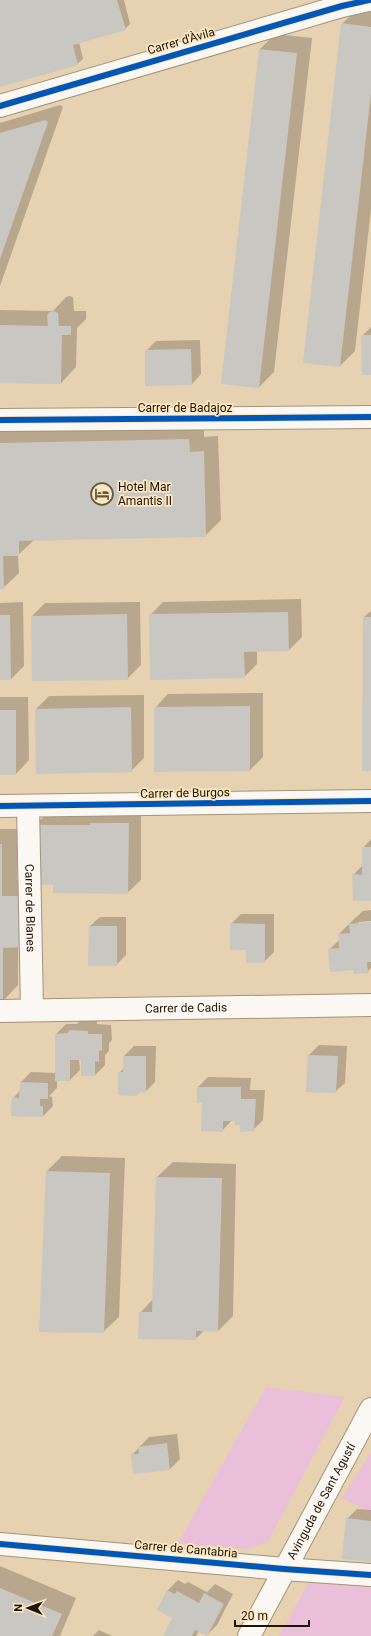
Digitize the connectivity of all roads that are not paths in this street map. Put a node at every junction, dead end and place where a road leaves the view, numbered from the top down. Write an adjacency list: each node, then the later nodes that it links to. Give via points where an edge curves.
1 (369, 0): 2 (street, Carrer d'Àvila)
2 (0, 106)
3 (371, 417): 4 (street, Carrer de Badajoz)
4 (0, 420)
5 (371, 801): 7 (street, Carrer de Burgos)
6 (0, 806): 7 (street, Carrer de Burgos)
7 (28, 806): 9 (street, Carrer de Blanes)
8 (371, 1005): 9 (street, Carrer de Cadis)
9 (32, 1010): 10 (street, Carrer de Cadis)
10 (0, 1011)
11 (371, 1409): 13 (street, Avinguda de Sant Agustí)
12 (0, 1544): 13 (street, Carrer de Cantabria)
13 (284, 1569): 14 (street, Carrer de Cantabria); 15 (street, Avinguda de Sant Agustí)
14 (371, 1575)
15 (249, 1636)

